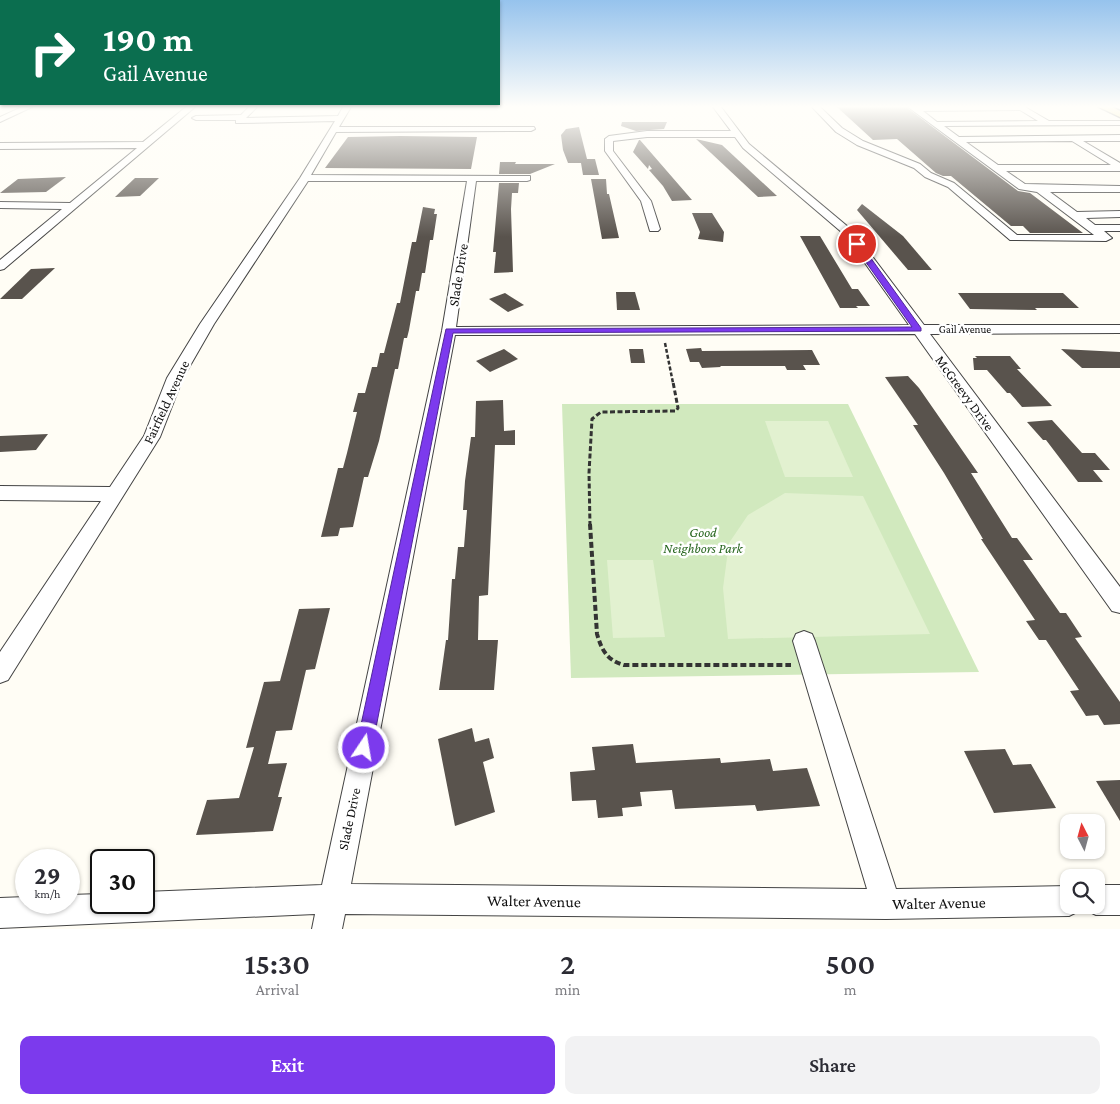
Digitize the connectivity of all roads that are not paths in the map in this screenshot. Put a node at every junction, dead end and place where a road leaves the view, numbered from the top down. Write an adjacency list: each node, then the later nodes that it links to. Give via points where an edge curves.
1 (139, 150): 22 (street)
2 (321, 150): 12 (street, Fairfield Avenue)
3 (609, 150): 27 (street, via 646,201)
4 (751, 150): 30 (street, McGreevy Drive, via 849,234)
5 (878, 150): 25 (street, via 917,166 951,185 1014,238 1106,238)
6 (973, 150): 9 (street)
7 (1092, 150): 8 (street)
8 (1105, 158): 9 (street); 11 (street)
9 (984, 159): 10 (street)
10 (997, 168): 11 (street); 16 (street)
11 (1120, 168)
12 (305, 178): 13 (street); 33 (street, Fairfield Avenue, via 179,370 152,436)
13 (472, 178): 14 (street); 31 (street, Slade Drive)
14 (527, 178)
15 (1060, 178): 16 (street)
16 (1011, 179): 17 (street, via 1022,187)
17 (1040, 189): 18 (street); 19 (street)
18 (1120, 189)
19 (1056, 201): 20 (street); 24 (street)
20 (1074, 201)
21 (0, 205): 22 (street)
22 (72, 206): 28 (street)
23 (1120, 214): 24 (street)
24 (1074, 215): 25 (street)
25 (1093, 228): 26 (street)
26 (1120, 228)
27 (654, 229)
28 (0, 266)
29 (1120, 329): 30 (street, Gail Avenue)
30 (918, 330): 31 (street, Gail Avenue); 34 (street, McGreevy Drive)
31 (449, 331): 37 (street, Slade Drive)
32 (0, 493): 33 (street)
33 (116, 494): 36 (street, Fairfield Avenue)
34 (1120, 604)
35 (804, 641): 41 (street)
36 (0, 672)
37 (333, 899): 41 (street, Walter Avenue); 42 (street, Walter Avenue); 43 (street, Slade Drive)
38 (1105, 900): 39 (street)
39 (1120, 900)
40 (1060, 901): 41 (street, Walter Avenue)
41 (886, 904)
42 (0, 914)
43 (327, 929)

